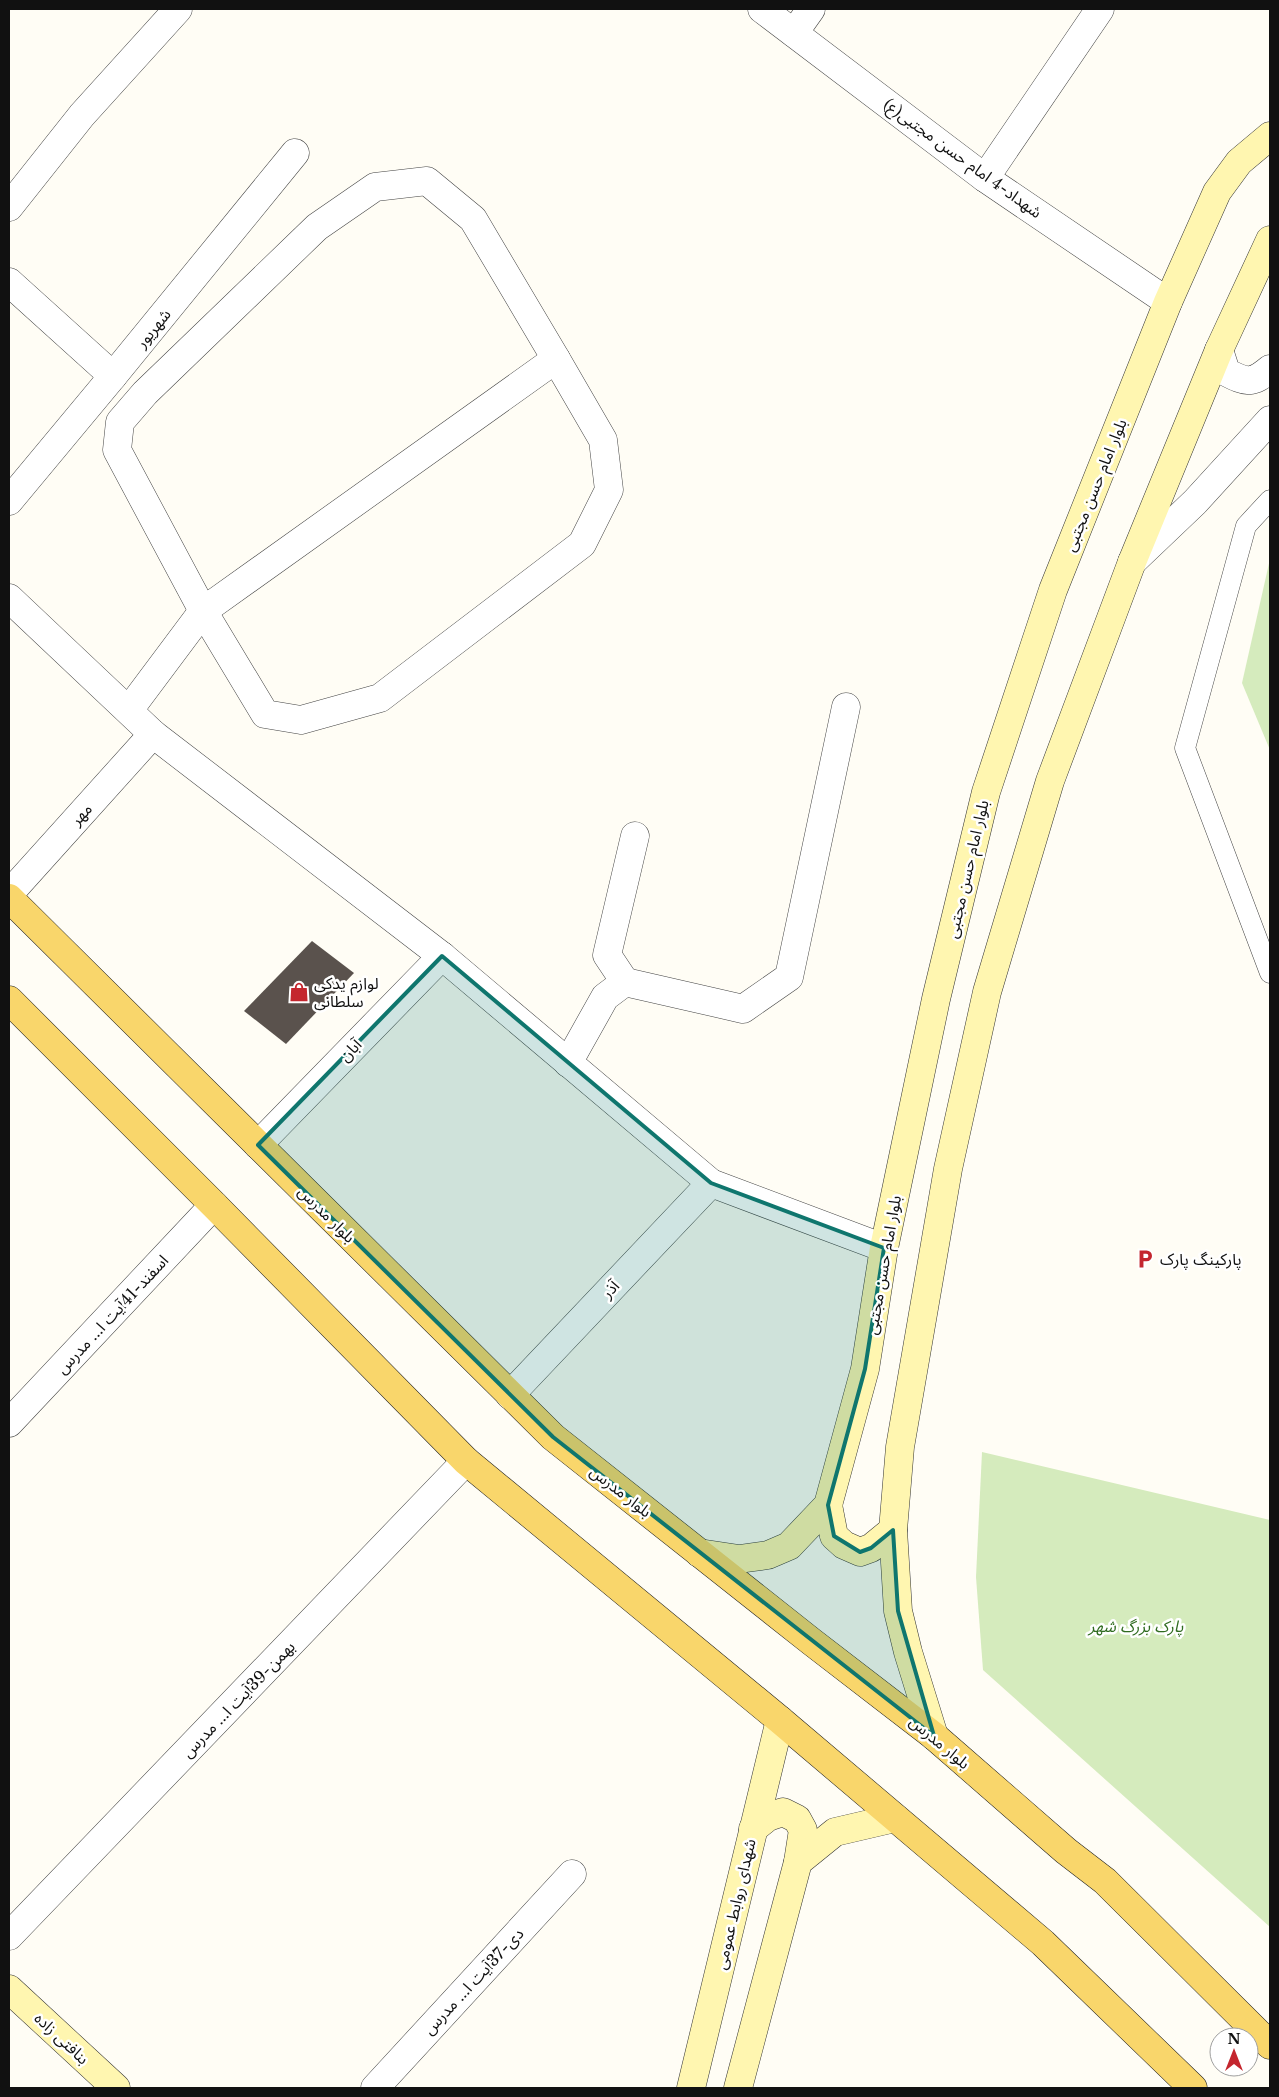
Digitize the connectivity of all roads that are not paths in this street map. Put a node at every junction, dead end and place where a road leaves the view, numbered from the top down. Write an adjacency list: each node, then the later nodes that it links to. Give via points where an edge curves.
1 (178, 9): 9 (street, via 82,115)
2 (762, 9): 5 (street, شهداد-4 امام حسن مجتبی(ع))
3 (811, 9): 5 (street)
4 (1100, 9): 8 (street)
5 (794, 33): 8 (street, شهداد-4 امام حسن مجتبی(ع))
6 (1270, 136): 12 (main road, بلوار امام حسن مجتبی, via 1239,162 1217,192)
7 (295, 153): 16 (street, شهریور)
8 (985, 178): 12 (street, شهداد-4 امام حسن مجتبی(ع))
9 (9, 208)
10 (1270, 240): 13 (main road)
11 (9, 282): 16 (street)
12 (1168, 302): 36 (main road, بلوار امام حسن مجتبی, via 1053,590 986,792 936,999)
13 (1219, 350): 15 (street, via 1226,372 1241,380 1257,380); 20 (main road)
14 (556, 359): 22 (street); 22 (street, via 603,440 609,490 582,544 380,698 301,720 265,714); 22 (street, via 473,219 427,181 375,187 318,227 145,393 120,422 117,450)
15 (1270, 369)
16 (113, 376): 19 (street, شهریور)
17 (1270, 420): 20 (street, via 1196,502)
18 (1270, 500): 29 (lane, via 1246,526 1185,748)
19 (9, 501)
20 (1132, 562): 41 (main road, via 1050,781 987,992 948,1169 900,1447)
21 (9, 598): 24 (street)
22 (203, 611): 24 (street)
23 (846, 707): 30 (street, via 789,977 742,1009)
24 (129, 710): 25 (street)
25 (154, 734): 27 (street, مهر); 28 (street)
26 (635, 836): 30 (street, via 608,955)
27 (9, 896): 33 (main road, بلوار مدرس)
28 (442, 956): 32 (street); 33 (street, آبان)
29 (1270, 973)
30 (625, 982): 32 (street, via 605,997)
31 (9, 1000): 35 (main road)
32 (568, 1063): 34 (street)
33 (258, 1145): 37 (main road, بلوار مدرس)
34 (710, 1183): 36 (street); 37 (street, آذر)
35 (214, 1206): 38 (street, اسفند-41آیت ا... مدرس); 39 (main road)
36 (884, 1248): 40 (main road, بلوار امام حسن مجتبی, via 865,1369)
37 (510, 1395): 42 (main road, بلوار مدرس, via 553,1437)
38 (9, 1423)
39 (466, 1461): 43 (main road); 49 (street, بهمن-39آیت ا... مدرس)
40 (828, 1505): 41 (main road, via 834,1536 860,1552 872,1548); 42 (main road, بلوار امام حسن مجتبی, via 789,1546 768,1555 739,1559)
41 (893, 1530): 44 (main road, via 898,1611)
42 (699, 1553): 44 (main road, بلوار مدرس)
43 (780, 1720): 45 (main road); 46 (main road, شهدای روابط عمومی)
44 (934, 1736): 51 (main road, بلوار مدرس, via 1105,1882)
45 (895, 1818): 47 (main road, via 835,1832); 56 (main road, via 1043,1943)
46 (753, 1829): 47 (main road, via 768,1817 783,1812 797,1819 803,1830); 54 (main road, شهدای روابط عمومی)
47 (798, 1862): 55 (main road)
48 (572, 1874): 53 (street, دی-37آیت ا... مدرس)
49 (9, 1936)
50 (9, 1989): 52 (main road, بنافتی زاده)
51 (1270, 2045)
52 (105, 2085)
53 (375, 2088)
54 (692, 2088)
55 (738, 2088)
56 (1193, 2088)

